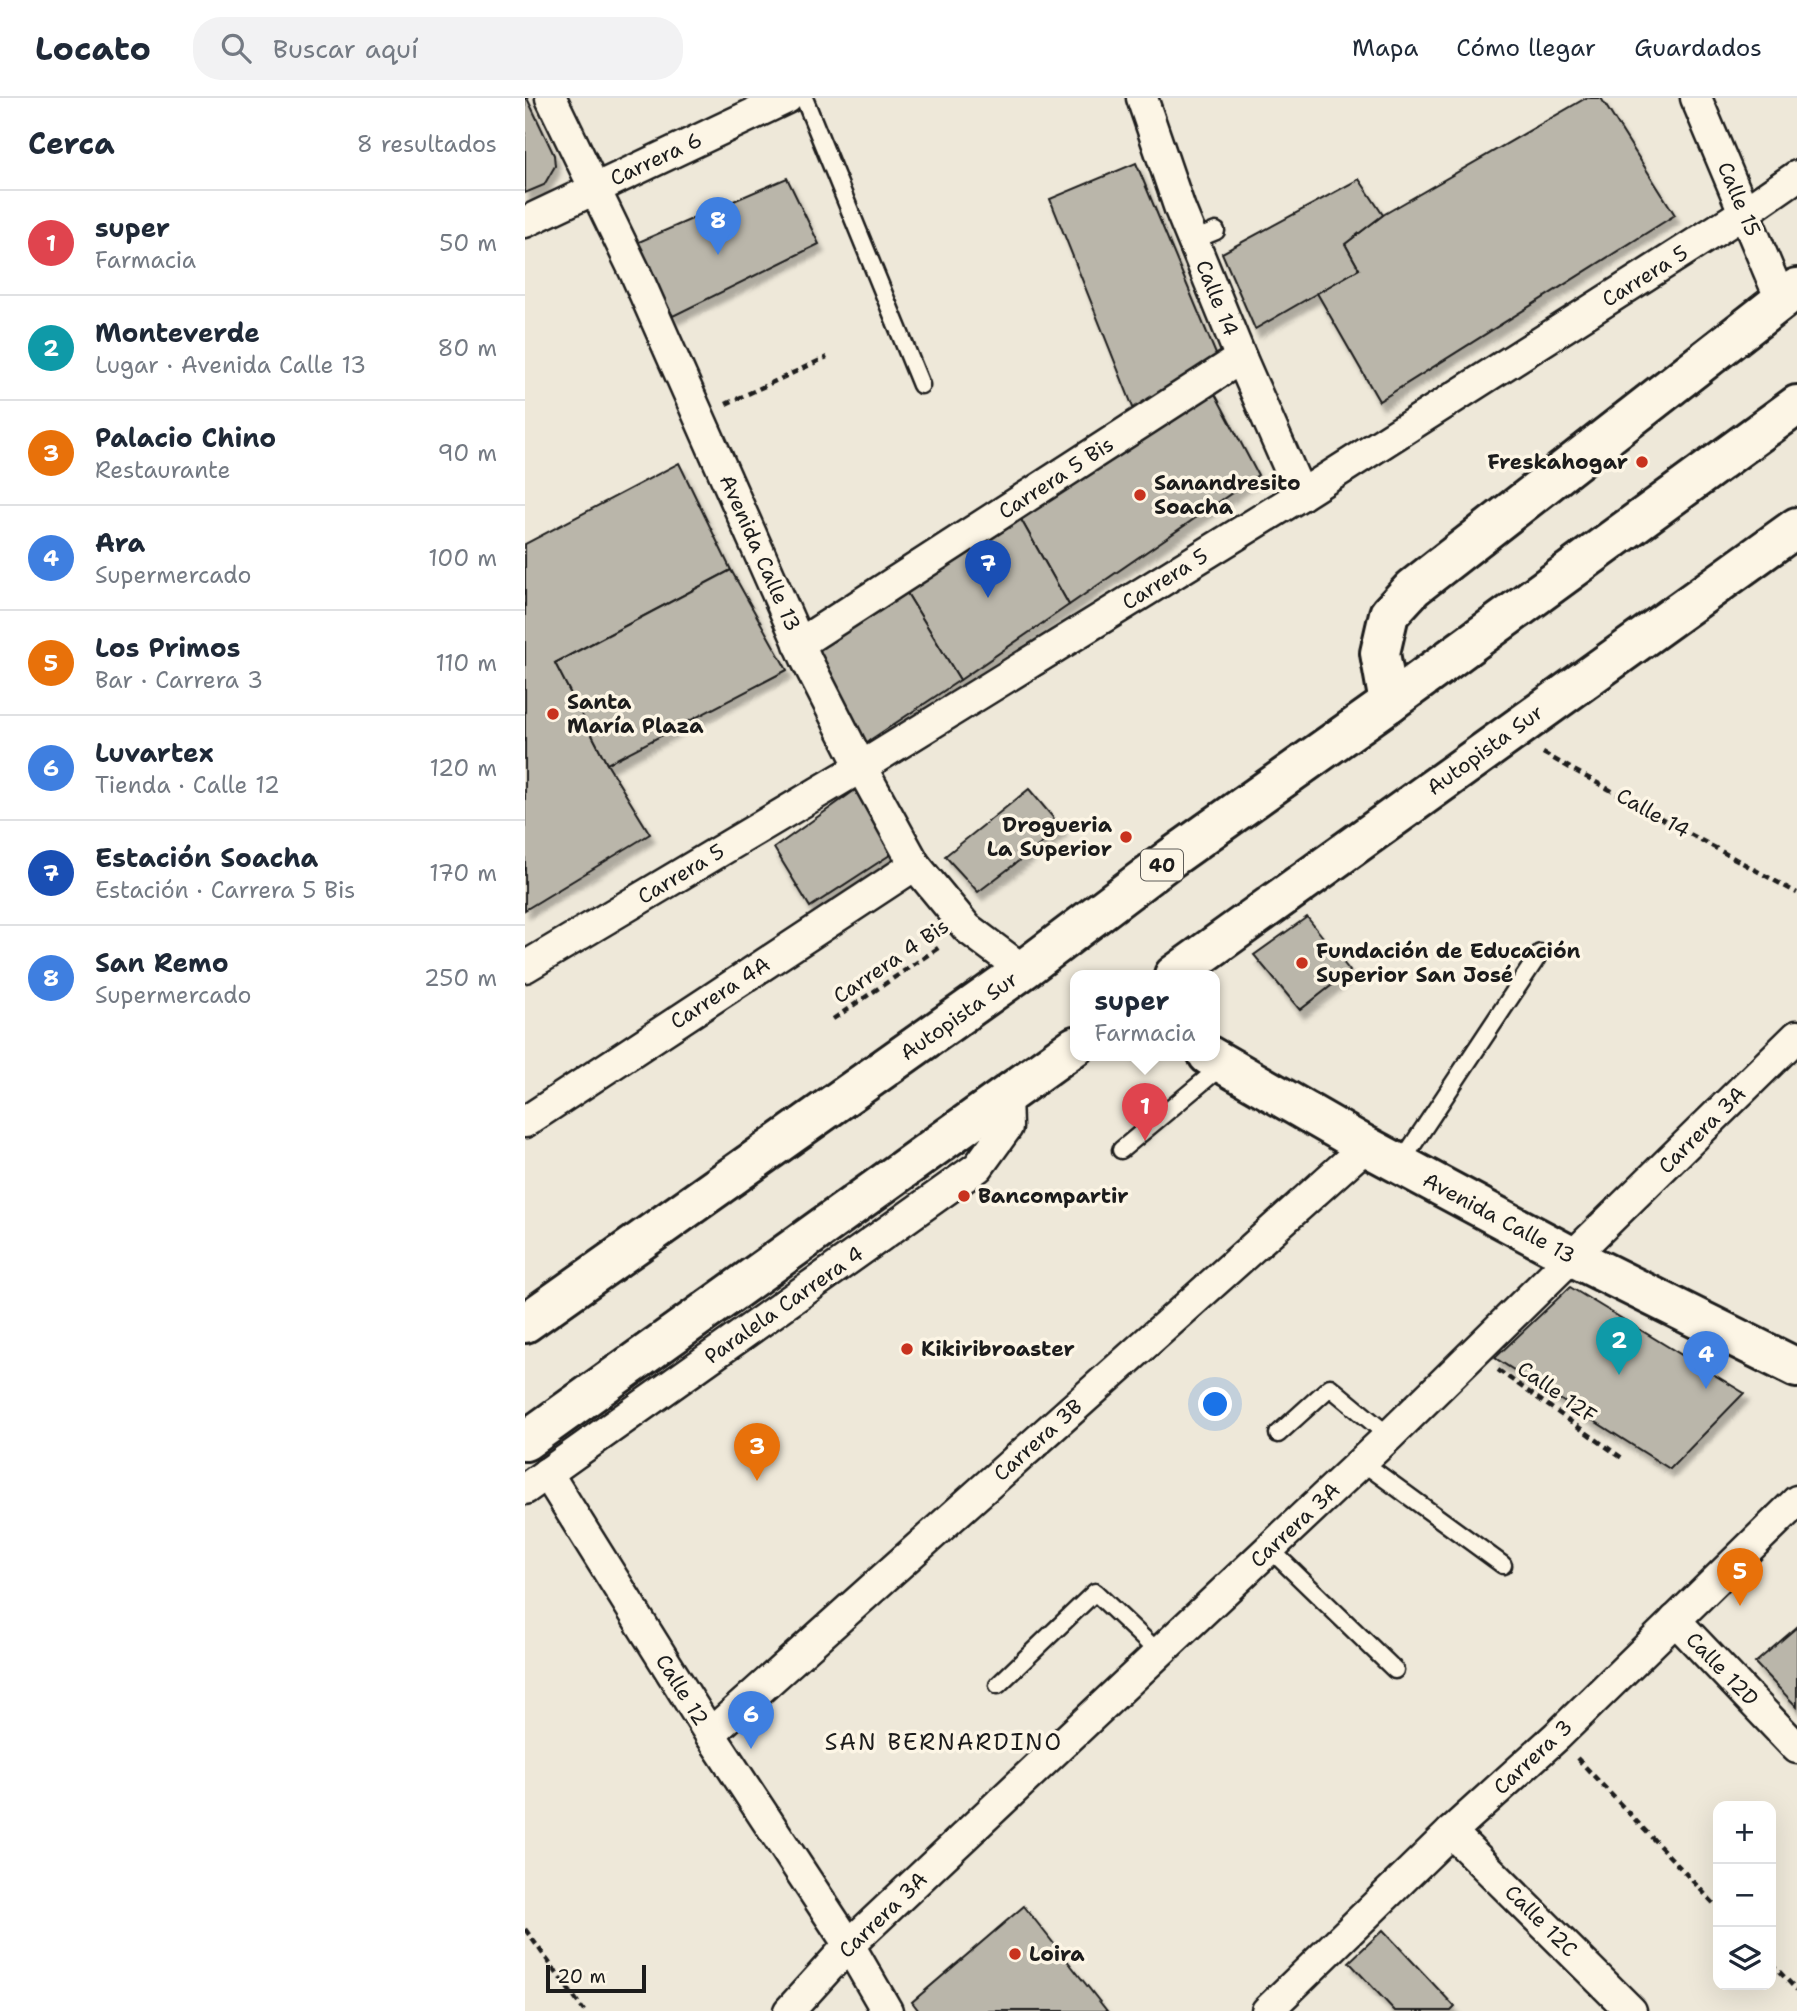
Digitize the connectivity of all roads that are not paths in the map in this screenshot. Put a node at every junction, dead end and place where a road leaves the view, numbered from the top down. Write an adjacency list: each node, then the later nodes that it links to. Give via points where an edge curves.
1 (551, 98): 7 (street, Avenida Calle 13)
2 (787, 98): 7 (street, Carrera 6)
3 (804, 98): 12 (lane)
4 (1142, 98): 11 (street, Calle 14, via 1180,209 1205,235)
5 (1696, 98): 8 (street, Calle 15)
6 (1797, 176): 8 (street, Carrera 5)
7 (593, 188): 9 (street, Carrera 6); 16 (street, Avenida Calle 13, via 635,272)
8 (1745, 212): 10 (street, Calle 15); 14 (street, Carrera 5)
9 (525, 222)
10 (1789, 294): 17 (main road, via 1413,587 1389,614 1380,653)
11 (1241, 358): 14 (street, Calle 14); 16 (street, Carrera 5 Bis)
12 (921, 385)
13 (1797, 405): 17 (main road, Autopista Sur / 40)
14 (1301, 495): 18 (street, Carrera 5)
15 (1797, 527): 23 (main road, Autopista Sur)
16 (799, 643): 18 (street, Avenida Calle 13)
17 (1389, 703): 22 (main road, Autopista Sur / 40)
18 (861, 766): 19 (street, Avenida Calle 13); 21 (street, Carrera 5)
19 (915, 865): 22 (street, Avenida Calle 13, via 967,928); 29 (street, Carrera 4A)
20 (1540, 953): 32 (lane)
21 (525, 967)
22 (1023, 970): 34 (main road, Autopista Sur / 40)
23 (1181, 970)
24 (1797, 1036): 33 (street, Carrera 3A)
25 (1070, 1050): 28 (main road)
26 (1215, 1061): 31 (lane)
27 (1218, 1061): 30 (main road, Avenida Calle 13)
28 (1006, 1095): 38 (main road); 40 (street, Paralela Carrera 4, via 1007,1128 978,1167)
29 (525, 1122)
30 (1366, 1146): 32 (main road, Avenida Calle 13); 48 (street, Carrera 3B)
31 (1121, 1150)
32 (1400, 1165): 33 (main road, Avenida Calle 13)
33 (1573, 1257): 35 (main road, Avenida Calle 13); 37 (street, Carrera 3A)
34 (525, 1323)
35 (1797, 1368)
36 (1278, 1434): 37 (lane, via 1330,1387)
37 (1389, 1436): 39 (street, Carrera 3A)
38 (525, 1441)
39 (1362, 1462): 42 (street, Carrera 3A); 43 (lane)
40 (536, 1481): 48 (street, Calle 12)
41 (1797, 1501): 44 (street, Carrera 3)
42 (1270, 1549): 45 (street, Carrera 3A); 46 (lane)
43 (1503, 1565)
44 (1675, 1620): 49 (street, Calle 12D); 50 (street, Carrera 3)
45 (1160, 1654): 47 (lane, via 1095,1592); 51 (street, Carrera 3A)
46 (1395, 1670)
47 (998, 1685)
48 (710, 1734): 51 (street, Calle 12)
49 (1797, 1748)
50 (1451, 1832): 54 (street, Carrera 3); 55 (street, Calle 12C)
51 (849, 1945): 52 (street, Carrera 3A); 53 (street, Calle 12)
52 (789, 2011)
53 (887, 2011)
54 (1267, 2011)
55 (1631, 2011)

